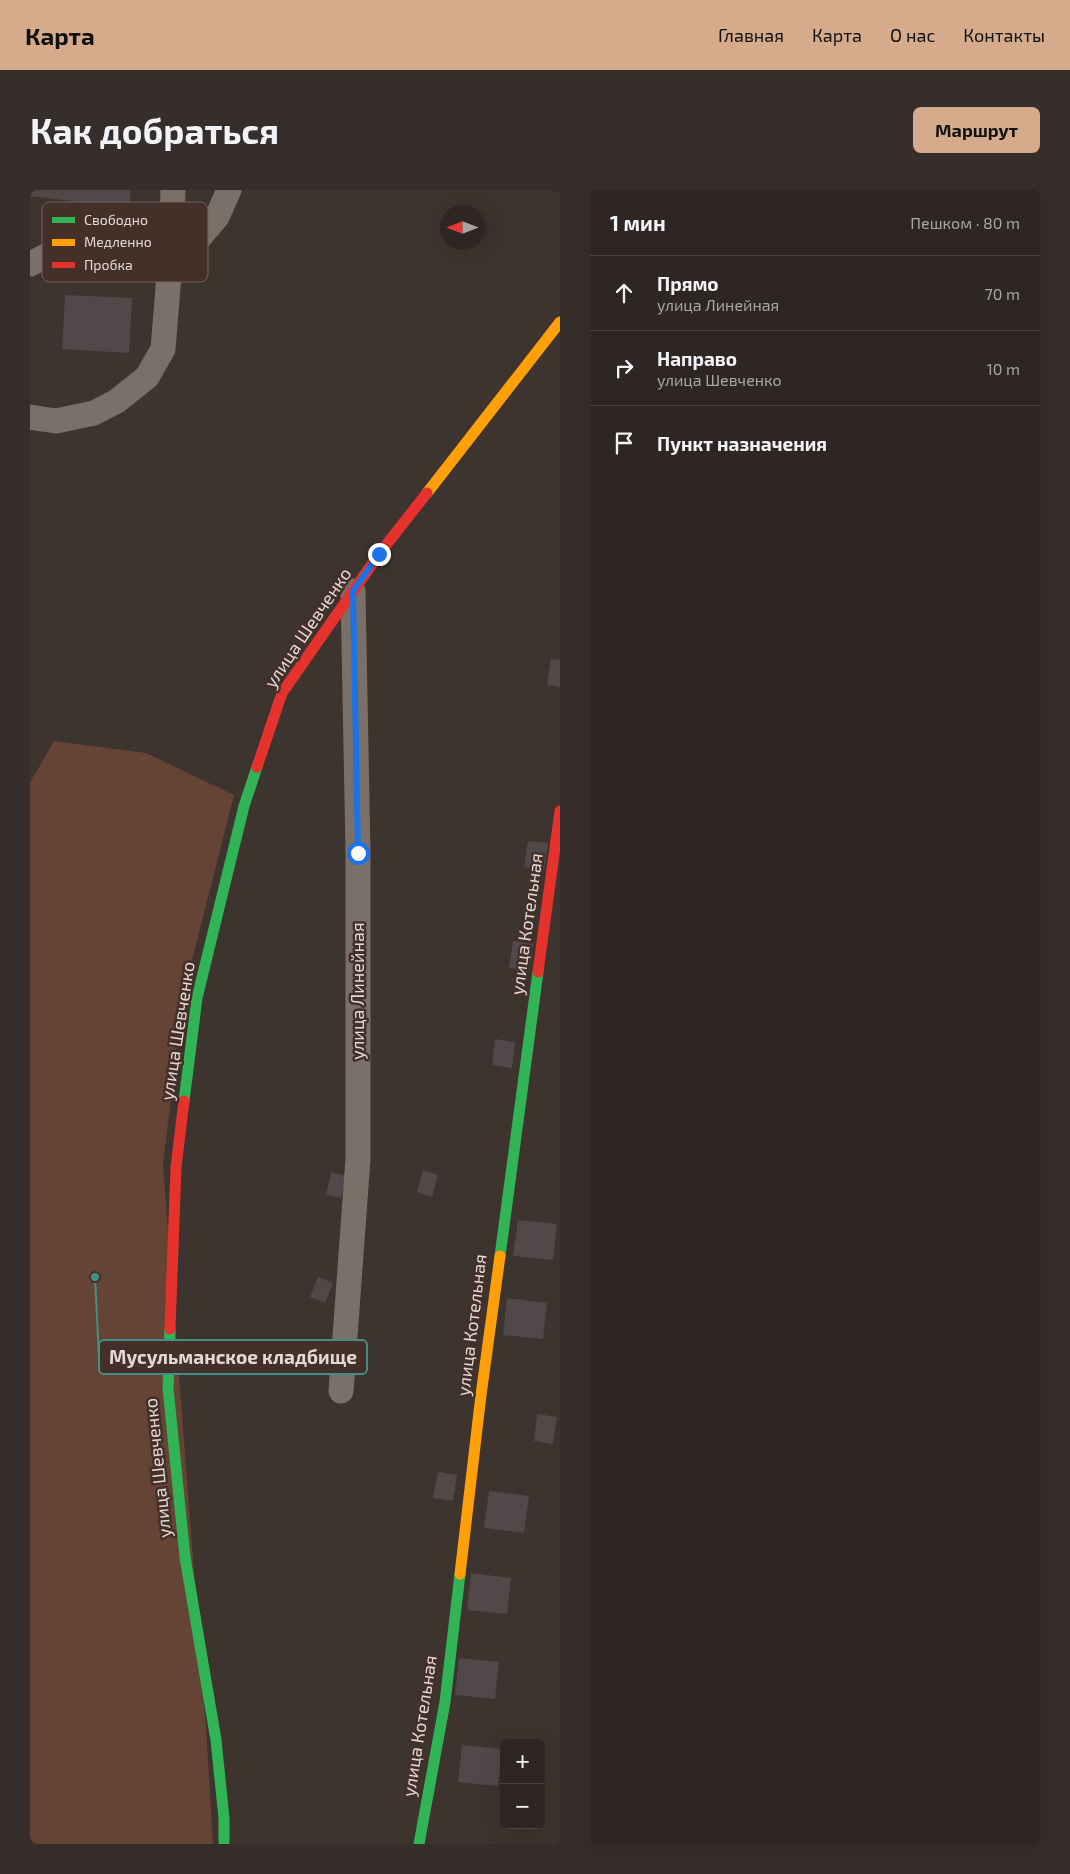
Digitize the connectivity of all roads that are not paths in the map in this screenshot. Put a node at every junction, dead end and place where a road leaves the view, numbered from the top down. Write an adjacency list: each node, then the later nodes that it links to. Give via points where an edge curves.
1 (229, 190): 2 (street, via 217,217)
2 (208, 228)
3 (42, 258): 4 (street)
4 (30, 264)
5 (168, 282): 7 (street, via 163,349 147,377 117,401 94,413 56,421)
6 (560, 322): 8 (street, улица Шевченко)
7 (30, 418)
8 (353, 591): 10 (street, улица Линейная, via 358,853 358,1159); 11 (street, улица Шевченко, via 282,693 244,806 197,998 176,1167 168,1388 185,1557 216,1740)
9 (560, 811): 12 (street, улица Котельная, via 481,1395 445,1702)
10 (341, 1391)
11 (224, 1844)
12 (419, 1844)

